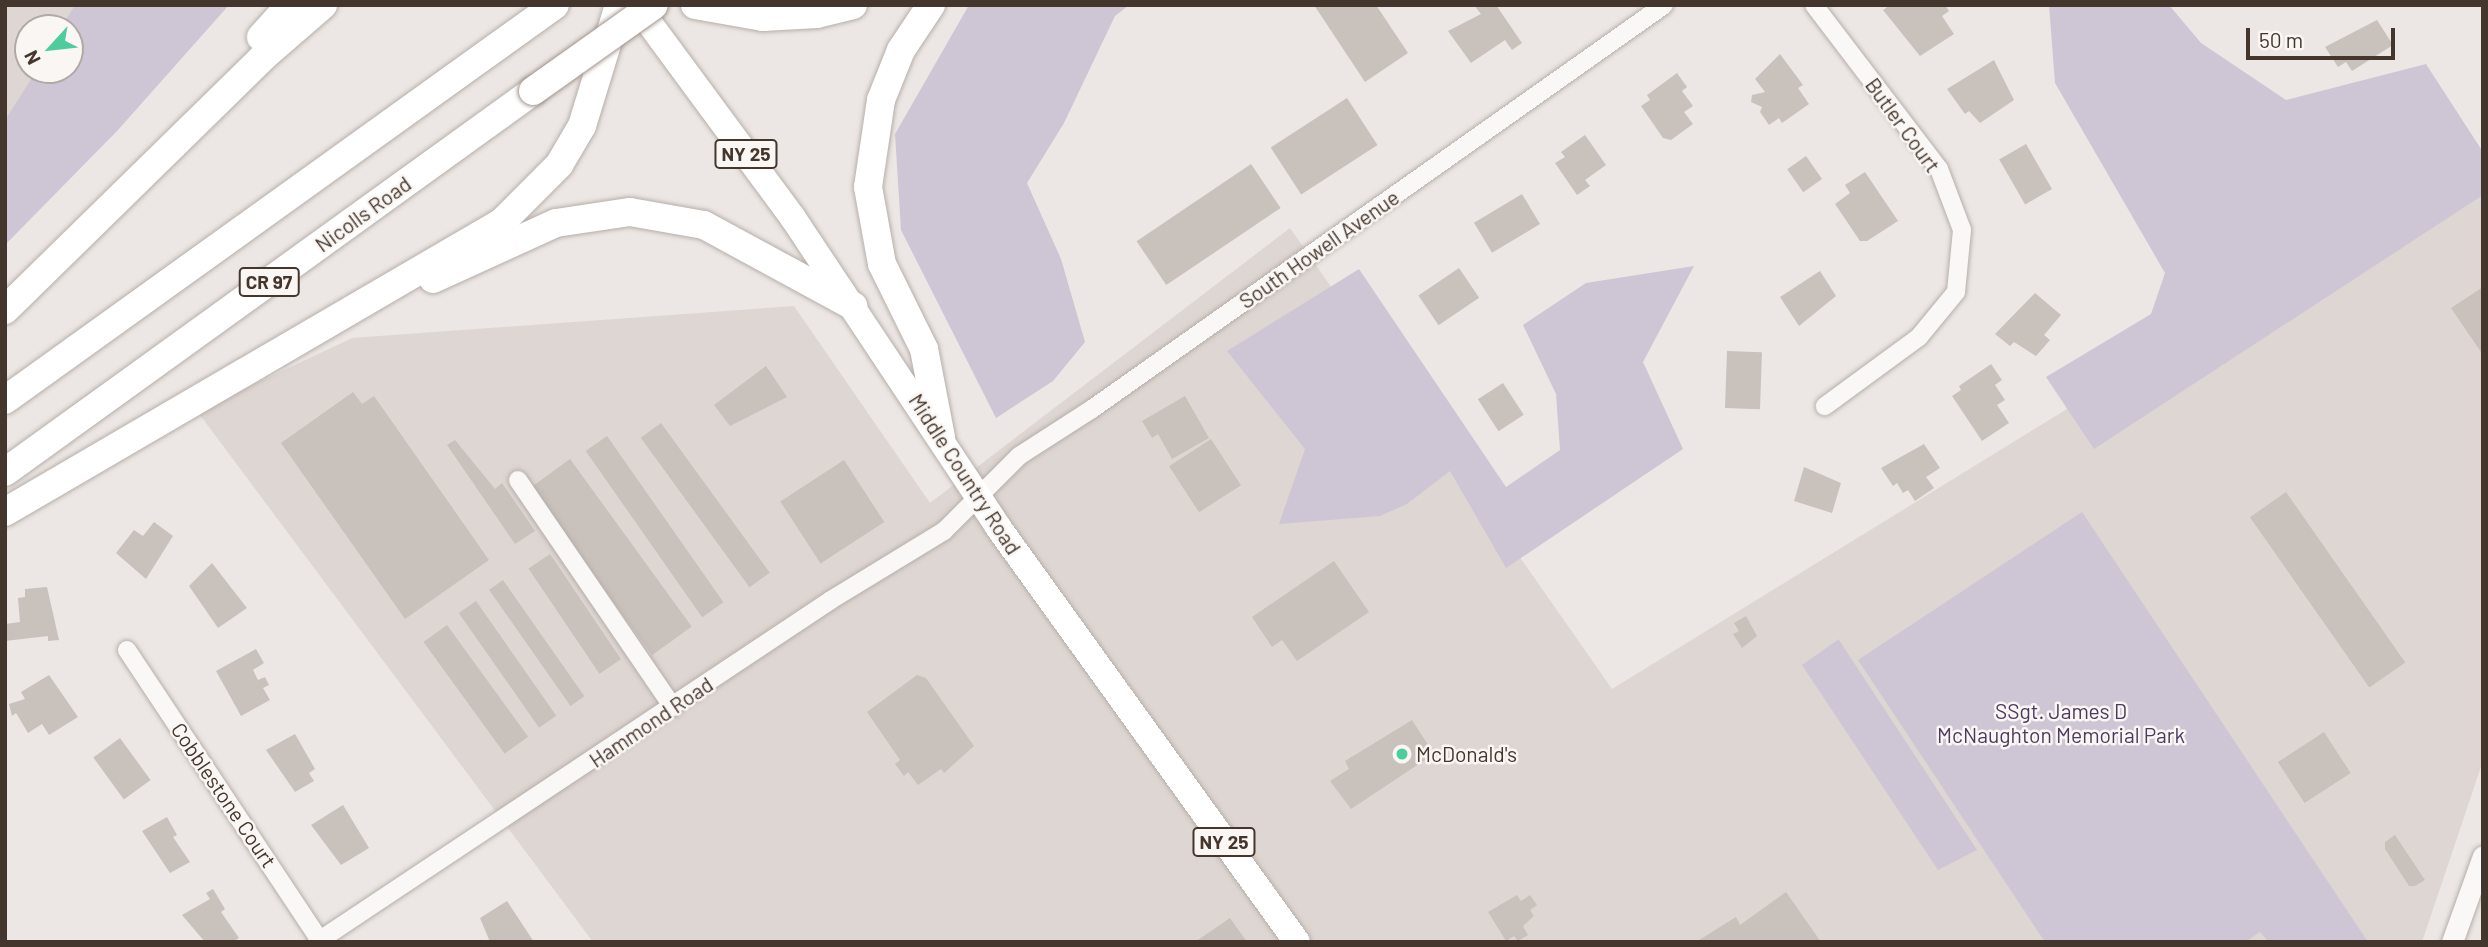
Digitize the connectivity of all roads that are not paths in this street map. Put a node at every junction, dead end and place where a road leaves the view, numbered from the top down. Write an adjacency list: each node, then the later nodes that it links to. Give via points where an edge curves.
1 (290, 5): 12 (highway)
2 (323, 5): 12 (highway)
3 (555, 5): 16 (highway, CR 97)
4 (618, 5): 13 (highway, via 591,106 572,144 540,187 482,236)
5 (636, 5): 14 (main road, Middle Country Road / NY 25)
6 (654, 5): 19 (highway, Nicolls Road / CR 97, bridge)
7 (695, 5): 8 (highway, via 763,17 817,14)
8 (853, 5)
9 (931, 5): 18 (highway, via 901,50 881,100 868,187 882,264 924,349)
10 (1664, 5): 21 (street, South Howell Avenue, via 1027,451)
11 (1814, 5): 17 (street, Butler Court, via 1939,169 1962,230 1956,292 1919,337)
12 (187, 130): 15 (highway)
13 (361, 304): 14 (highway, via 470,266 556,223 630,212 704,225); 22 (highway)
14 (853, 306): 18 (main road, Middle Country Road / NY 25)
15 (5, 310)
16 (5, 400)
17 (1825, 406)
18 (941, 437): 21 (main road, Middle Country Road / NY 25)
19 (5, 472)
20 (518, 480): 24 (street)
21 (978, 495): 24 (street, Hammond Road, via 944,531 831,600); 27 (main road, Middle Country Road / NY 25)
22 (5, 512)
23 (127, 650): 26 (street, Cobblestone Court)
24 (673, 707): 26 (street, Hammond Road)
25 (2483, 856): 28 (street)
26 (318, 941)
27 (1297, 942)
28 (2452, 942)

